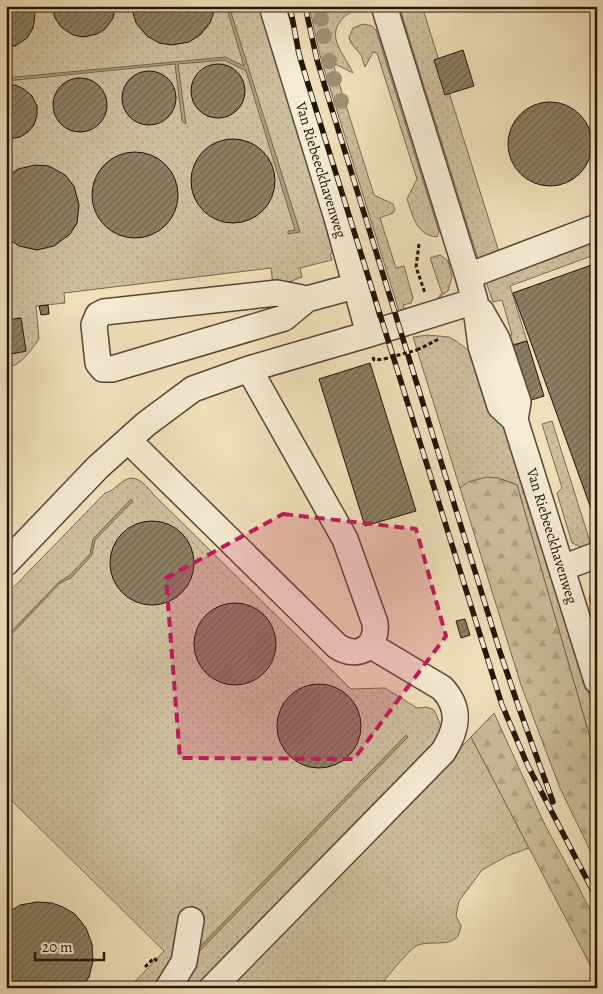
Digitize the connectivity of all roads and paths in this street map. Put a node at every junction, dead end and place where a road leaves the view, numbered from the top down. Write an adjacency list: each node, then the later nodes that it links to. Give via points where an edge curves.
1 (272, 6): 5 (street, Van Riebeeckhavenweg, via 337,218)
2 (384, 6): 4 (street, Van Riebeeckhavenweg)
3 (597, 227): 4 (street)
4 (468, 276): 7 (street, Van Riebeeckhavenweg)
5 (354, 286): 6 (street); 8 (street, Van Riebeeckhavenweg)
6 (307, 299): 6 (street, via 278,293 104,312 98,315 94,325 98,363 103,369 112,369 284,318)
7 (475, 301): 8 (street); 15 (street, Van Riebeeckhavenweg, via 481,346 498,400 515,420)
8 (369, 334): 11 (street)
9 (442, 338): 10 (path, bridge, via 417,350)
10 (384, 359)
11 (249, 368): 12 (street, via 193,389); 16 (street, via 345,540 375,623 376,630)
12 (128, 440): 14 (street); 16 (street, via 337,646 350,652)
13 (597, 555): 15 (street)
14 (8, 559)
15 (562, 568): 17 (street, Van Riebeeckhavenweg)
16 (370, 645): 22 (street, via 450,696 456,717 452,737 443,752)
17 (596, 674)
18 (191, 920): 21 (street, via 184,962)
19 (154, 958): 20 (path)
20 (145, 967)
21 (168, 988)
22 (212, 988)

